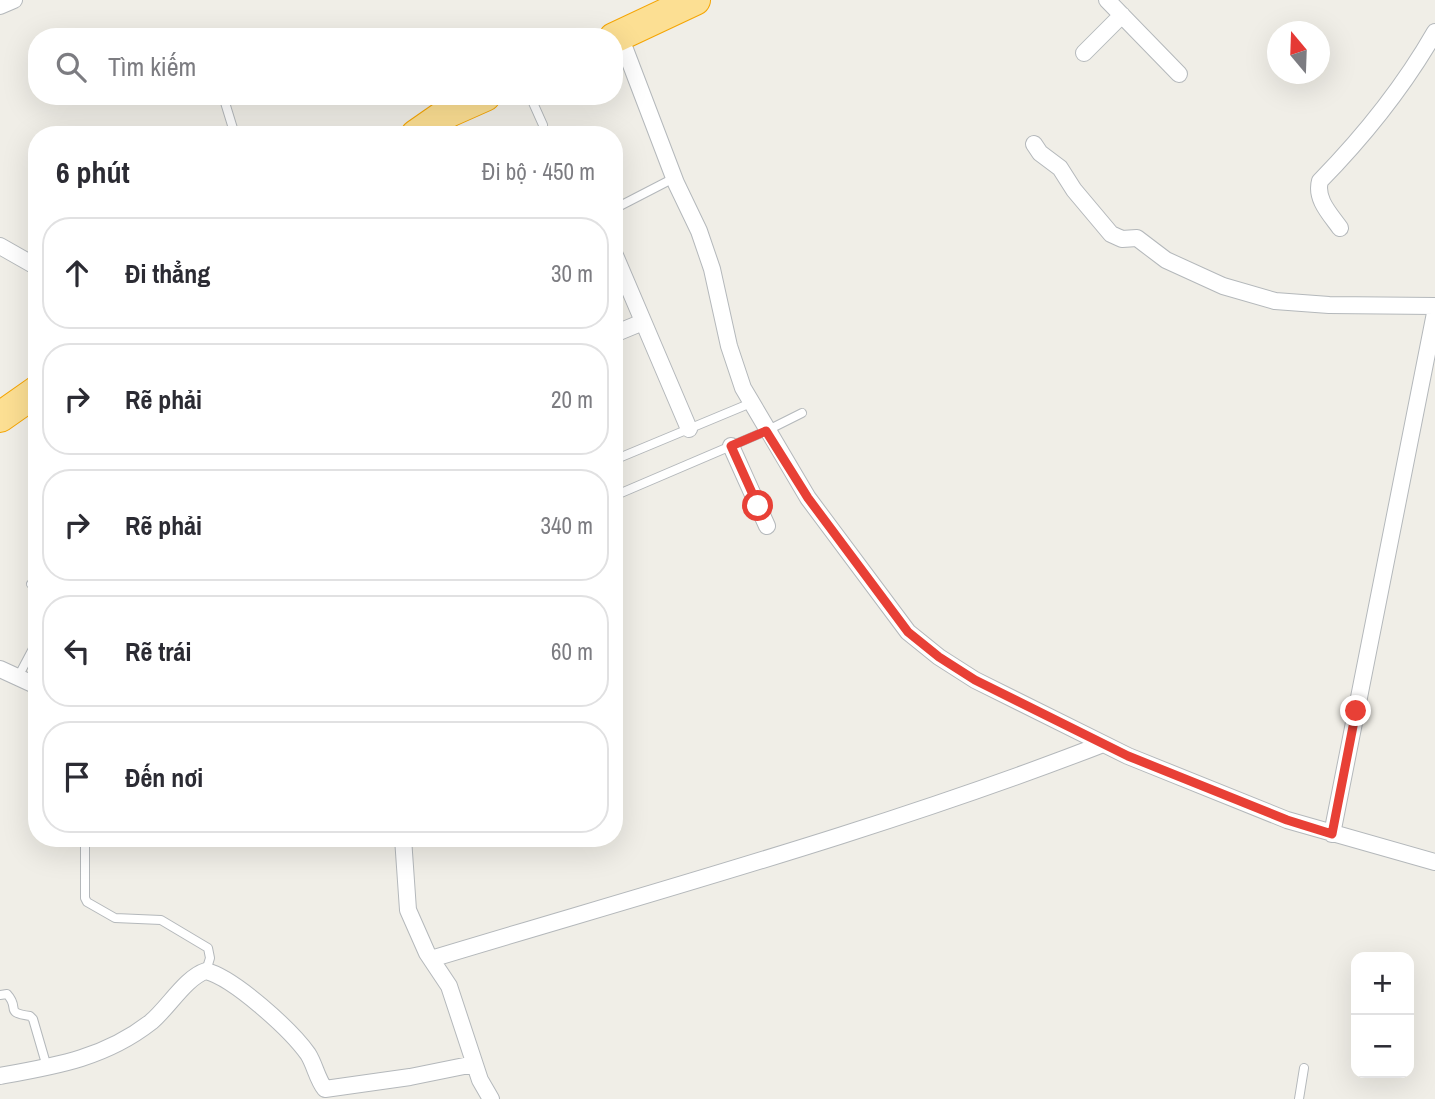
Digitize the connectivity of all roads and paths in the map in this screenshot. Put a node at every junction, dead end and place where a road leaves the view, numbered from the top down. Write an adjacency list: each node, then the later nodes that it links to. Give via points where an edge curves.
1 (14, 0): 4 (street)
2 (1107, 0): 5 (street)
3 (680, 3): 7 (highway)
4 (0, 6)
5 (1122, 15): 9 (street); 10 (street)
6 (1435, 32): 20 (street, via 1381,111 1320,181 1321,199)
7 (623, 34)
8 (623, 52): 18 (street)
9 (1084, 53)
10 (1179, 74)
11 (226, 105): 15 (lane)
12 (465, 105): 16 (highway)
13 (534, 105): 14 (lane)
14 (543, 125)
15 (233, 126)
16 (428, 126)
17 (1034, 144): 24 (street, via 1060,168 1111,234 1137,238 1167,260 1223,286 1275,301)
18 (674, 178): 19 (lane); 29 (street, via 699,231 729,346)
19 (623, 204)
20 (1340, 228)
21 (0, 246): 22 (street)
22 (28, 262)
23 (623, 274): 26 (street)
24 (1435, 306)
25 (1435, 313): 43 (street)
26 (643, 322): 27 (street); 32 (street)
27 (623, 330)
28 (28, 397): 31 (highway)
29 (751, 403): 32 (lane); 33 (street)
30 (802, 412): 33 (lane)
31 (0, 416)
32 (689, 429): 35 (lane)
33 (766, 431): 34 (lane); 42 (street, via 808,498 908,632 975,680)
34 (731, 446): 36 (lane); 37 (street)
35 (623, 456)
36 (623, 492)
37 (766, 526)
38 (28, 658): 40 (lane)
39 (0, 669): 40 (street)
40 (18, 677): 41 (street)
41 (28, 682)
42 (1103, 744): 43 (street); 47 (street, via 838,836)
43 (1332, 834): 46 (street)
44 (85, 847): 48 (lane, via 87,902 115,918 161,920 173,926 208,948)
45 (403, 847): 47 (street, via 408,910)
46 (1435, 862)
47 (431, 959): 50 (street, via 456,1001)
48 (206, 971): 50 (street, via 247,994 288,1033 307,1054 325,1089); 51 (street, via 152,1021 119,1044)
49 (0, 995): 51 (lane, via 7,994 19,1016 33,1019)
50 (474, 1064): 54 (street)
51 (47, 1067): 53 (street)
52 (1304, 1068): 55 (lane)
53 (0, 1076)
54 (491, 1099)
55 (1299, 1099)

